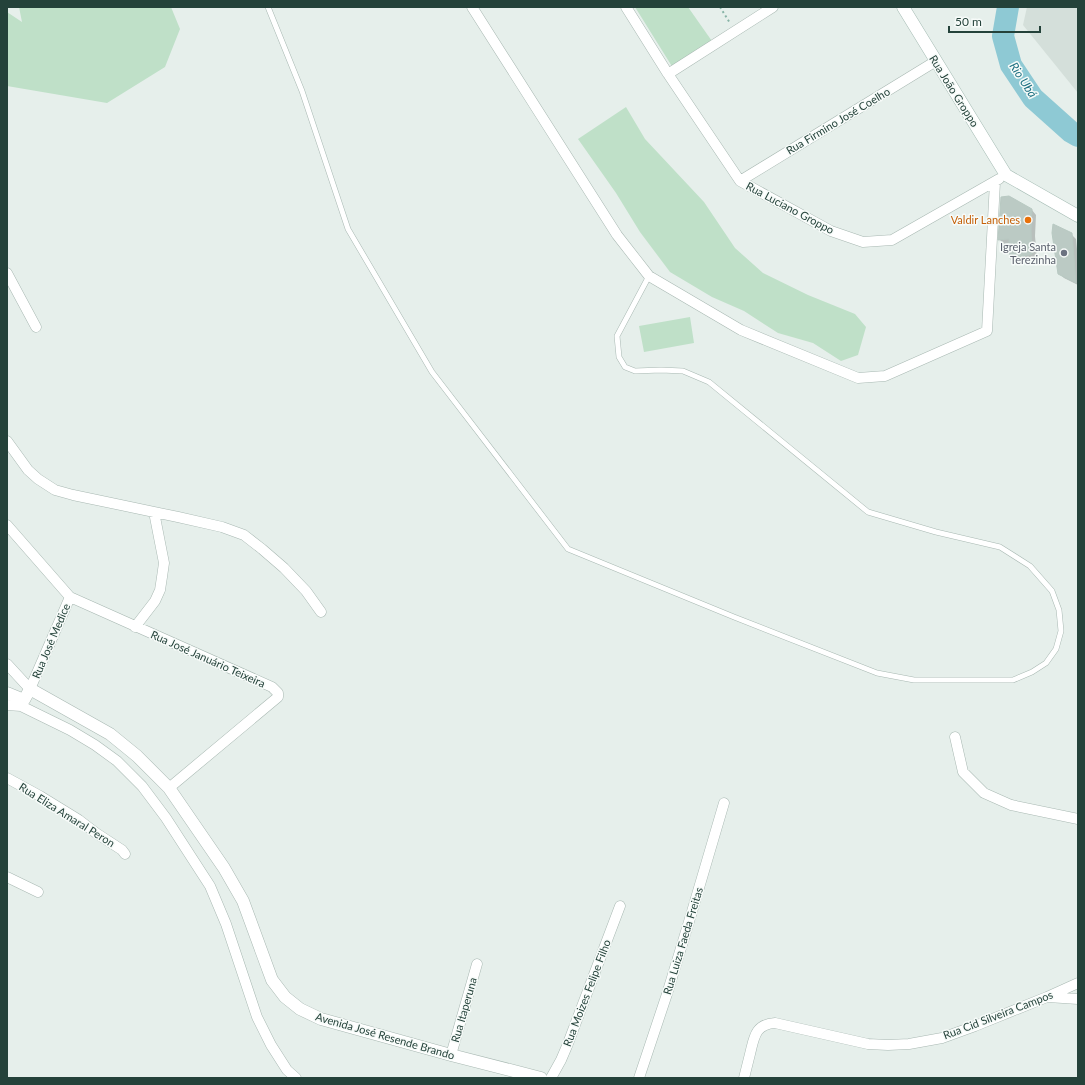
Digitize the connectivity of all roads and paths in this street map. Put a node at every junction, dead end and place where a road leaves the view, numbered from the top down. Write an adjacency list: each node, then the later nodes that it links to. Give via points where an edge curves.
1 (268, 7): 15 (lane, via 302,91 348,229 432,372 568,549 877,673 914,680 1013,680 1046,663 1056,649 1061,631 1060,610 1052,591 1030,566 1000,547 868,512 709,382 683,371 635,371 625,367 619,356 617,336)
2 (472, 7): 15 (street, via 617,235)
3 (626, 7): 9 (street, Rua Luciano Groppo)
4 (720, 7): 7 (path)
5 (773, 7): 7 (street)
6 (903, 7): 8 (street, Rua João Groppo)
7 (735, 31): 9 (street)
8 (936, 61): 10 (street, Rua João Groppo); 11 (street, Rua Firmino José Coelho)
9 (668, 74): 11 (street, Rua Luciano Groppo)
10 (1006, 175): 12 (street, Rua Luciano Groppo); 13 (street)
11 (740, 181): 12 (street, Rua Luciano Groppo, via 830,231 863,242 892,240)
12 (995, 182): 15 (street, via 988,331 884,376 858,378 740,330)
13 (1078, 216)
14 (7, 273): 16 (street)
15 (649, 276)
16 (36, 327)
17 (7, 441): 18 (street, via 28,470 55,490)
18 (154, 512): 21 (street, via 222,527 244,535 284,568 306,591); 22 (street, via 164,563 160,590 155,601)
19 (7, 525): 20 (street, Rua José Medice)
20 (70, 597): 22 (street, Rua José Januário Teixeira); 24 (street, Rua José Medice)
21 (321, 612)
22 (135, 626): 30 (street, Rua José Januário Teixeira, via 272,687 278,693 278,697)
23 (7, 664): 24 (street)
24 (30, 689): 26 (street, Rua José Medice); 30 (street, Avenida José Resende Brando, via 110,734 137,756)
25 (7, 692): 26 (street)
26 (23, 703): 27 (street); 42 (street, via 95,745 117,761 142,786 166,818 210,886 226,924 257,1016 271,1045 287,1070)
27 (7, 705)
28 (955, 737): 32 (street, via 963,772 984,793 1011,806)
29 (7, 778): 33 (street, Rua Eliza Amaral Peron, via 79,820)
30 (169, 788): 41 (street, Avenida José Resende Brando, via 224,868 243,901 272,980 285,997 300,1009 320,1019)
31 (724, 803): 45 (street, Rua Luiza Faeda Freitas, via 692,915)
32 (1078, 818)
33 (125, 854)
34 (7, 877): 35 (street)
35 (38, 892)
36 (620, 906): 44 (street, Rua Moizes Felipe Filho, via 567,1046)
37 (477, 964): 41 (street, Rua Itaperuna)
38 (1078, 983): 39 (street, Rua Cid Silveira Campos)
39 (1047, 997): 40 (street); 46 (street, Rua Cid Silveira Campos, via 949,1036 909,1044 868,1044 775,1023 765,1025 755,1035)
40 (1078, 999)
41 (451, 1055): 43 (street, Avenida José Resende Brando)
42 (296, 1078)
43 (541, 1078)
44 (551, 1078)
45 (639, 1078)
46 (744, 1078)

